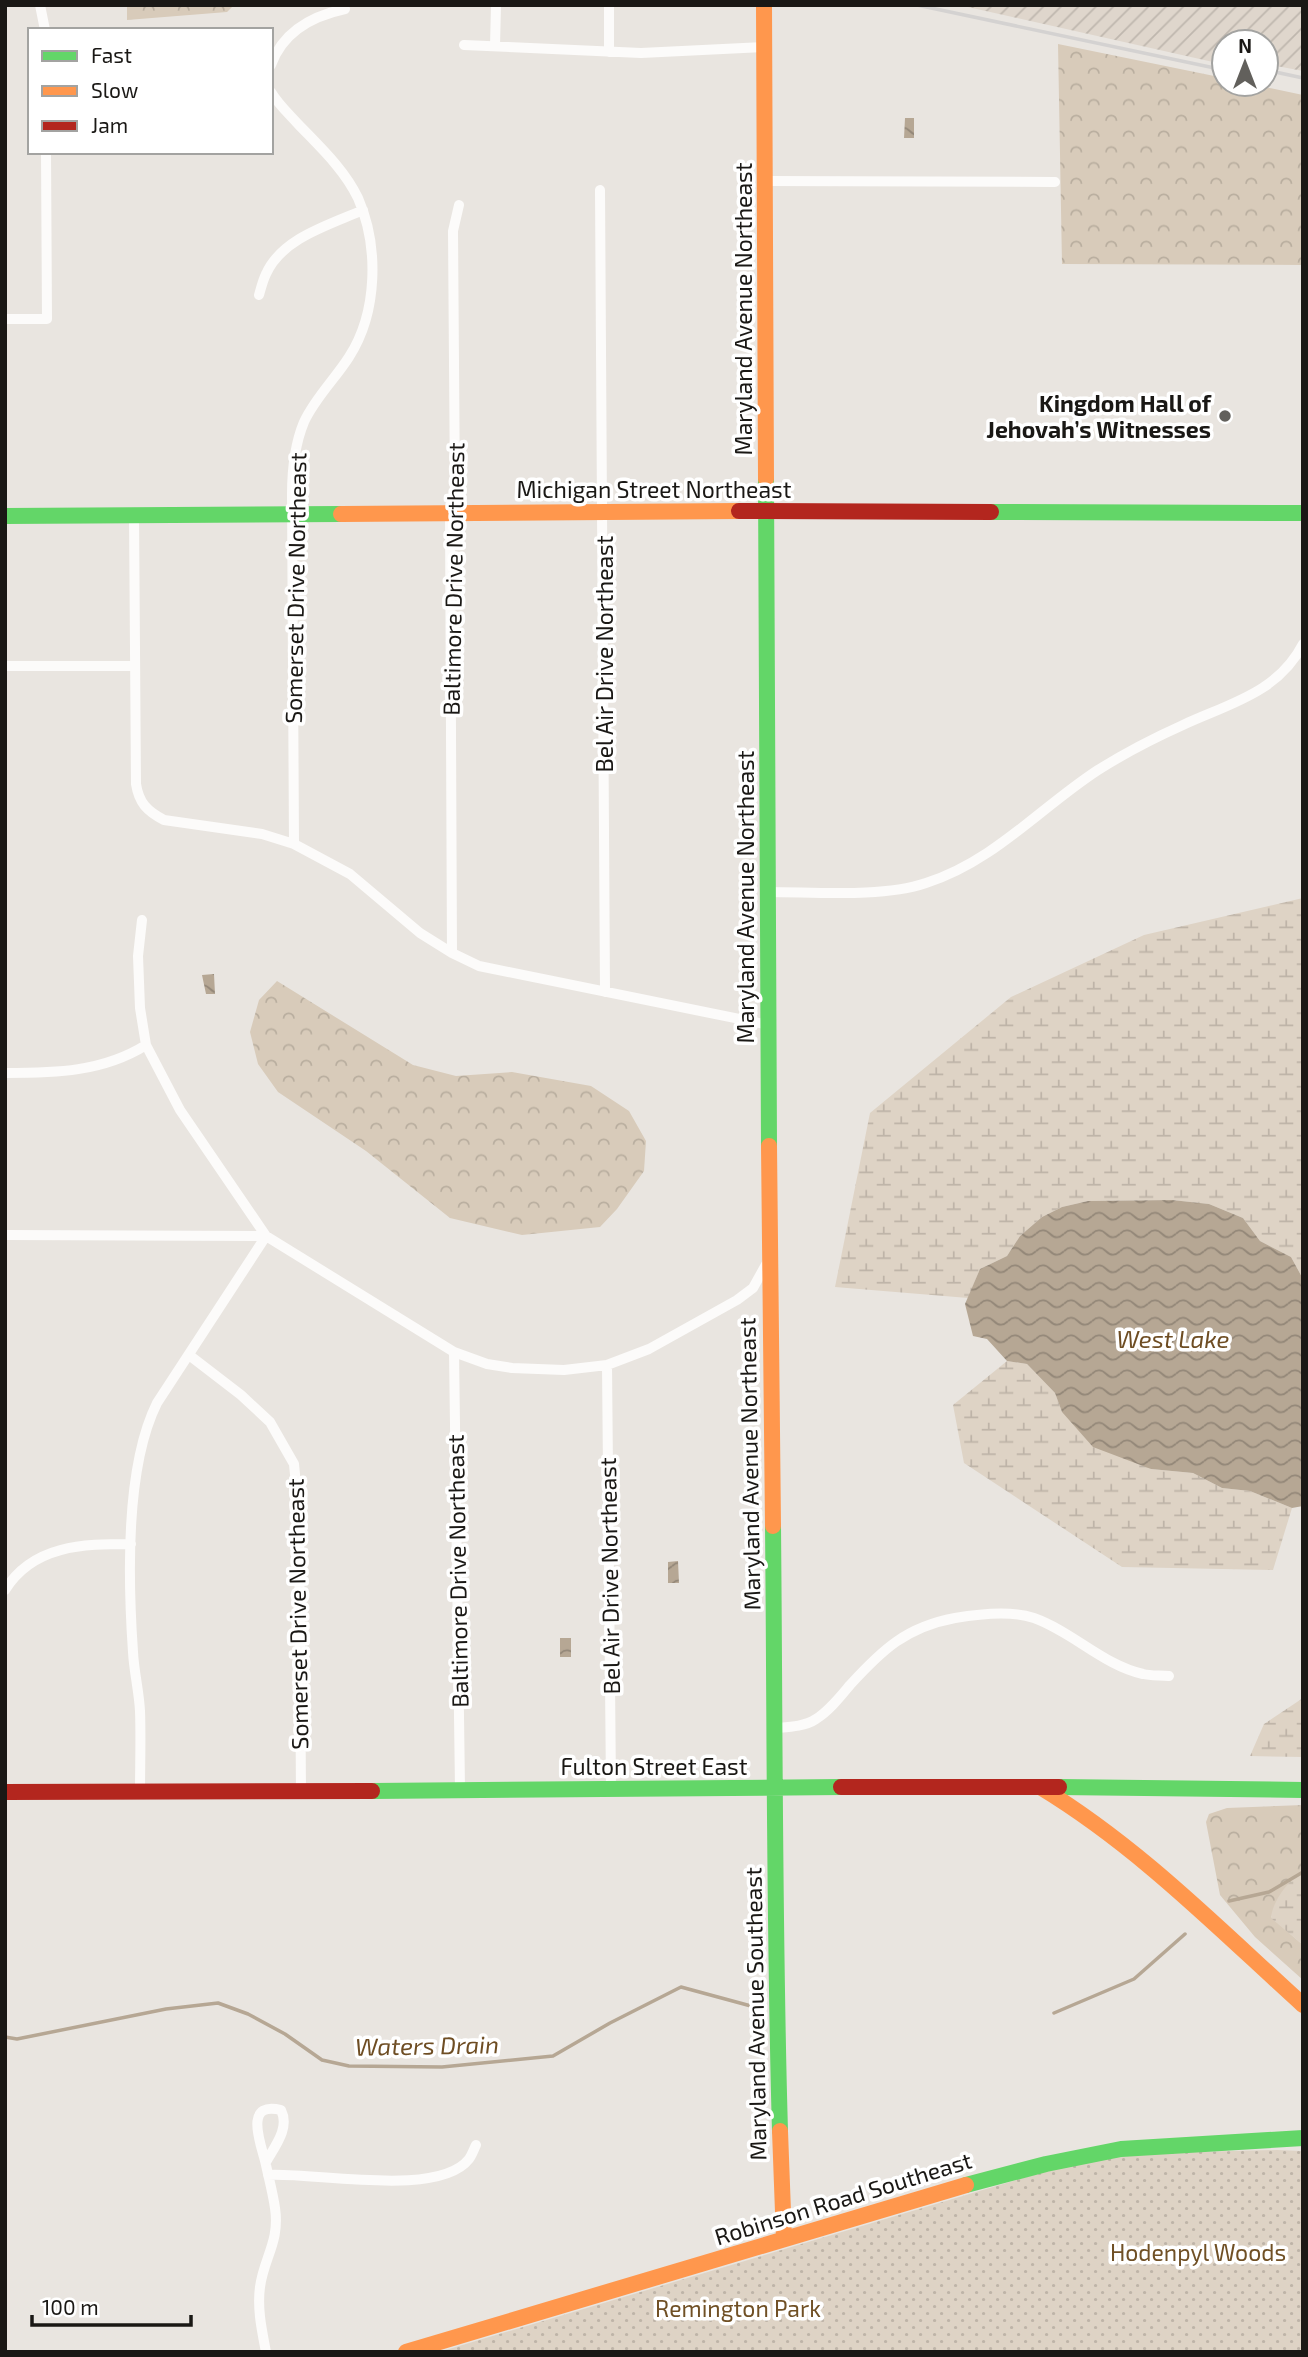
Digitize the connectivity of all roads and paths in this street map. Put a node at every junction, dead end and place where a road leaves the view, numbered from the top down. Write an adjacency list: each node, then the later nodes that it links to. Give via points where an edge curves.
1 (40, 5): 6 (street)
2 (496, 5): 8 (street)
3 (610, 5): 10 (street)
4 (764, 5): 9 (main road, Maryland Avenue Northeast)
5 (345, 9): 11 (street, via 307,21 280,46)
6 (45, 28)
7 (464, 45): 8 (street)
8 (495, 46): 10 (street)
9 (764, 47): 10 (street); 14 (main road, Maryland Avenue Northeast)
10 (609, 52)
11 (273, 61)
12 (273, 95): 18 (street, Somerset Drive Northeast, via 337,165)
13 (46, 154): 20 (street, via 47,319)
14 (766, 181): 15 (street); 21 (main road, Maryland Avenue Northeast)
15 (1055, 182)
16 (600, 190): 22 (street, Bel Air Drive Northeast)
17 (459, 205): 24 (street, Baltimore Drive Northeast, via 453,231 455,494)
18 (363, 210): 19 (street, via 309,233 279,254); 23 (street, Somerset Drive Northeast, via 372,250 365,318 349,357 304,424 294,456)
19 (259, 295)
20 (5, 319)
21 (766, 510): 22 (main road, Michigan Street Northeast); 25 (main road, Michigan Street Northeast); 32 (main road, Maryland Avenue Northeast)
22 (603, 512): 24 (main road, Michigan Street Northeast); 35 (street, Bel Air Drive Northeast)
23 (293, 513): 24 (main road, Michigan Street Northeast); 26 (main road, Michigan Street Northeast); 31 (street, Somerset Drive Northeast)
24 (450, 513): 34 (street, Baltimore Drive Northeast)
25 (1303, 513)
26 (134, 515): 27 (main road, Michigan Street Northeast); 30 (street)
27 (5, 516)
28 (1303, 644): 32 (street, via 1273,682 1099,769 994,849 947,876 891,890)
29 (5, 666): 30 (street)
30 (134, 666): 31 (street, via 136,784 138,798 150,813 164,820 262,834)
31 (294, 844): 34 (street, via 350,874 419,933)
32 (768, 892): 36 (main road, Maryland Avenue Northeast)
33 (142, 920): 37 (street, via 138,956)
34 (452, 953): 35 (street, via 479,966)
35 (605, 992): 36 (street)
36 (769, 1025): 41 (main road, Maryland Avenue Northeast)
37 (146, 1045): 38 (street, via 114,1062 83,1069); 40 (street, via 180,1110)
38 (5, 1073)
39 (5, 1235): 40 (street)
40 (266, 1236): 42 (street); 43 (street)
41 (769, 1259): 44 (street, via 753,1288 737,1300 649,1349); 48 (main road, Maryland Avenue Northeast)
42 (454, 1352): 44 (street, via 512,1368 564,1370); 51 (street, Baltimore Drive Northeast)
43 (189, 1355): 45 (street, via 147,1423 135,1479); 56 (street, Somerset Drive Northeast, via 270,1422 294,1464 299,1516)
44 (607, 1364): 50 (street, Bel Air Drive Northeast)
45 (131, 1545): 46 (street, via 89,1545 52,1552 19,1572); 55 (street)
46 (5, 1590)
47 (1169, 1676): 48 (street, via 1143,1674 1117,1664 1032,1617 955,1618 916,1629 892,1644 816,1719)
48 (775, 1728): 52 (main road, Maryland Avenue Northeast)
49 (1040, 1787): 52 (main road, Fulton Street East); 53 (main road, Fulton Street East); 57 (main road, via 1126,1844)
50 (611, 1788): 51 (main road, Fulton Street East); 52 (main road, Fulton Street East)
51 (460, 1789): 56 (main road, Fulton Street East)
52 (776, 1789): 62 (main road, Maryland Avenue Southeast, via 775,1970)
53 (1303, 1790)
54 (5, 1792): 55 (main road, Fulton Street East)
55 (141, 1792): 56 (main road, Fulton Street East)
56 (301, 1792)
57 (1303, 2005)
58 (1303, 2138): 62 (main road, Robinson Road Southeast, via 1144,2146 1088,2155 969,2184)
59 (476, 2145): 61 (street, via 468,2161 423,2179)
60 (266, 2162): 61 (street)
61 (268, 2175): 63 (street, via 276,2228 260,2287)
62 (784, 2239): 64 (main road, Robinson Road Southeast)
63 (266, 2352)
64 (406, 2352)

